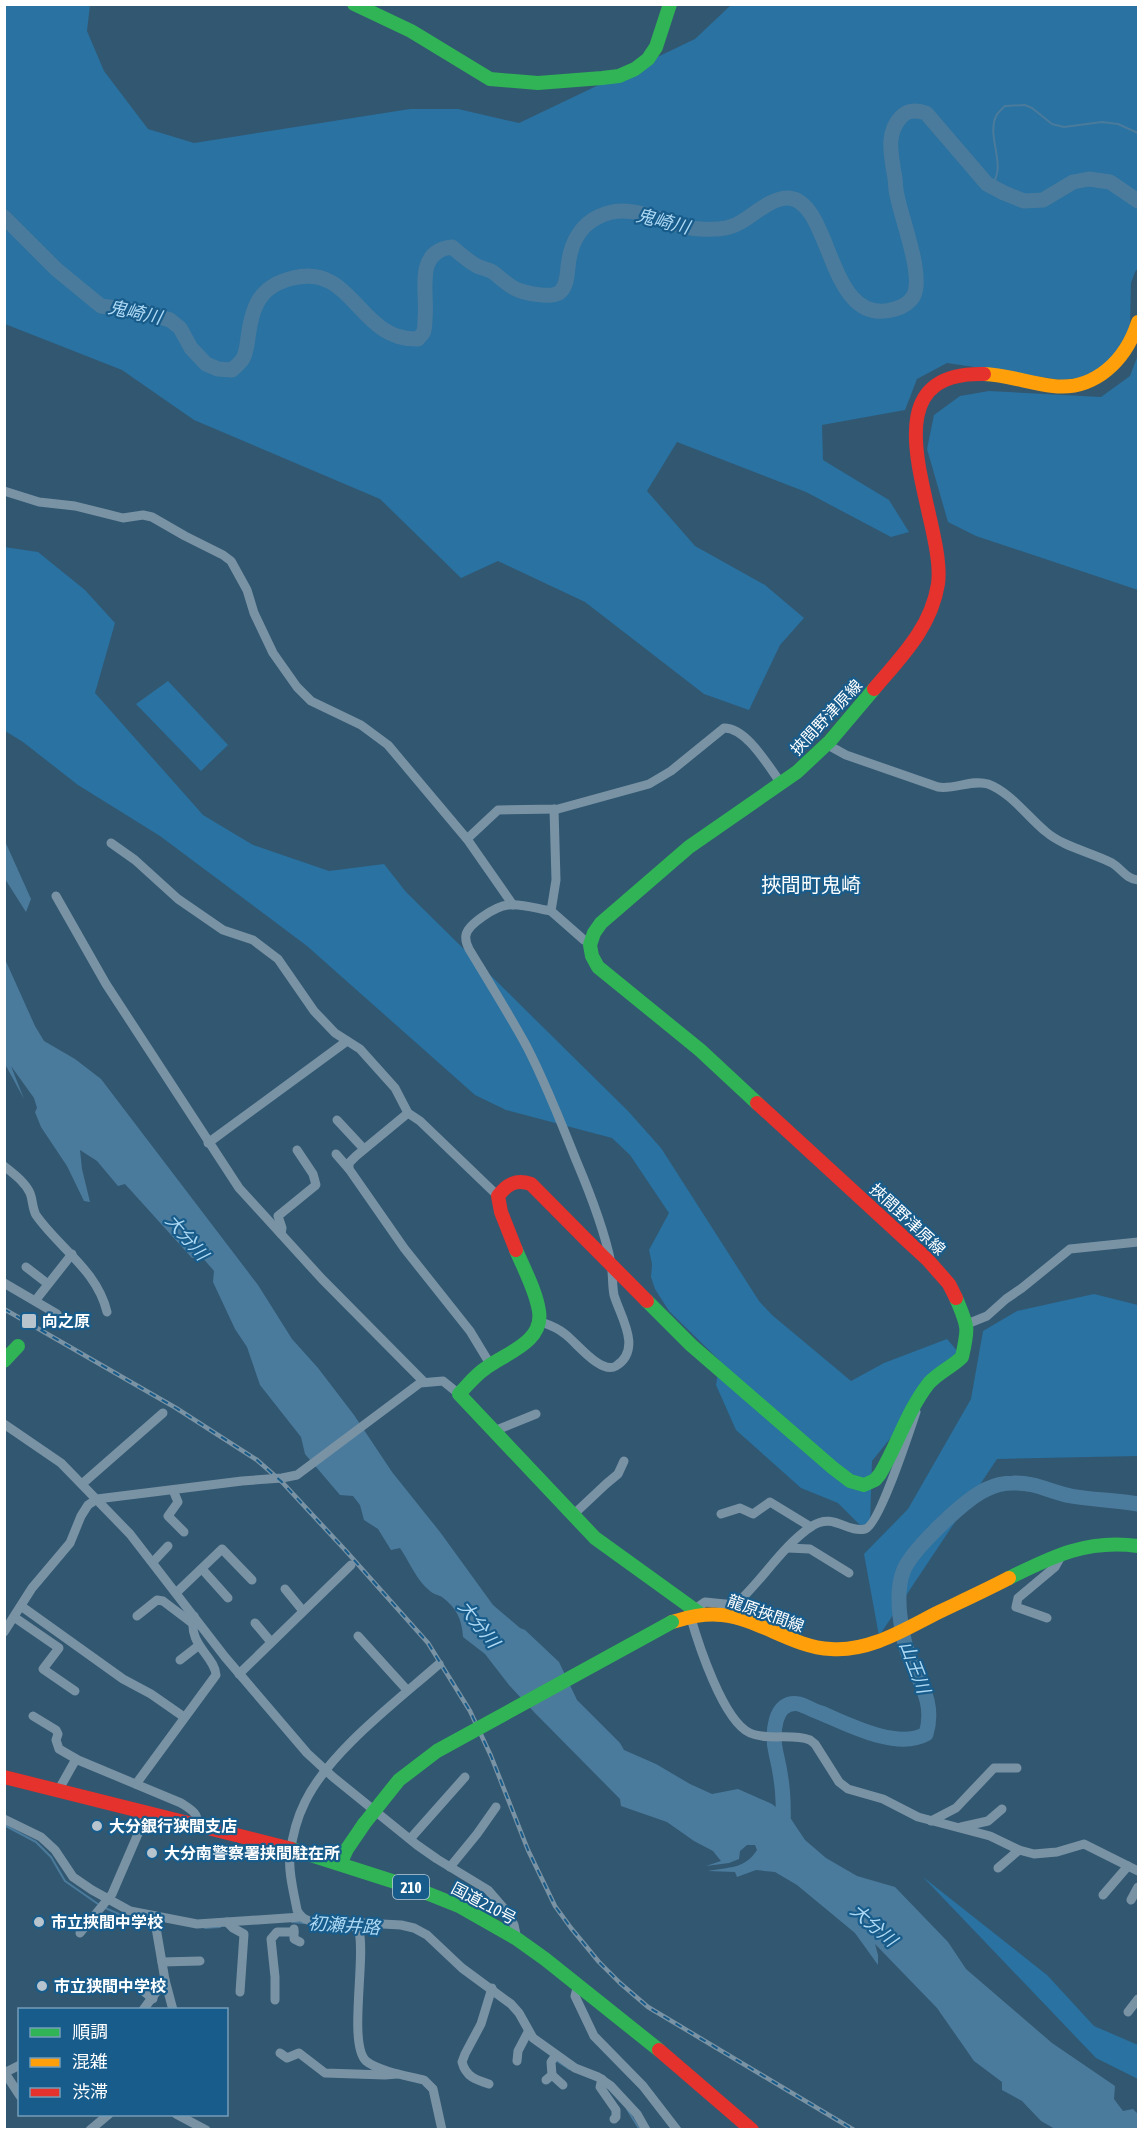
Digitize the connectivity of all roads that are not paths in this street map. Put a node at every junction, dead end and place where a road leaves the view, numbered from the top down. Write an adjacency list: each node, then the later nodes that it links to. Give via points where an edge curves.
1 (354, 4): 2 (main road, via 418,35 490,78 501,82 541,82 605,78 639,67 656,49)
2 (670, 4)
3 (1138, 322): 5 (main road, 挾間野津原線, via 1130,343 1114,364 1083,383 1052,386 970,374 942,382 924,398 916,416 914,435 938,556 939,576 933,603 909,648)
4 (4, 491): 8 (street, via 123,518 152,516 228,558 247,590 273,653 297,687 311,701 361,725 388,745)
5 (826, 744): 6 (main road, 挾間野津原線); 10 (street, via 846,755 938,787 975,783 995,787 1053,837)
6 (781, 783): 7 (street, via 745,737 724,728 649,784); 14 (main road, 挾間野津原線, via 679,855 601,923)
7 (554, 809): 8 (street, via 498,810); 13 (street, via 556,880)
8 (467, 839): 12 (street)
9 (111, 843): 15 (street, via 178,899 224,930 253,940 278,959 314,1011)
10 (1138, 880)
11 (56, 896): 18 (street, via 106,984)
12 (513, 905): 13 (street); 28 (street, via 493,910 466,933 465,939 527,1048 556,1110 590,1194)
13 (551, 911): 14 (street, via 584,940)
14 (591, 941): 36 (main road, 挾間野津原線, via 592,957 598,968 700,1050 938,1270)
15 (347, 1041): 16 (street, via 376,1065 395,1088); 18 (street)
16 (408, 1113): 19 (street); 24 (street)
17 (337, 1120): 19 (street)
18 (208, 1143): 25 (street, via 239,1188)
19 (364, 1149): 23 (street)
20 (297, 1150): 25 (street, via 316,1185 278,1216)
21 (336, 1154): 23 (street)
22 (4, 1166): 27 (street, via 21,1180 31,1194 34,1212)
23 (349, 1169): 37 (street, via 404,1248 470,1331)
24 (498, 1196): 28 (main road, via 512,1182 531,1184); 35 (main road)
25 (281, 1234): 38 (street)
26 (1138, 1242): 36 (street, via 1070,1249 987,1316)
27 (72, 1254): 31 (street); 33 (street, via 99,1288)
28 (611, 1264): 35 (street, via 614,1293 629,1337 626,1355 619,1364 611,1368 601,1365 564,1333); 40 (main road, via 715,1367 853,1482 867,1485 877,1477)
29 (26, 1267): 31 (street)
30 (4, 1283): 32 (street)
31 (48, 1284): 32 (street)
32 (35, 1301): 34 (street)
33 (107, 1312)
34 (57, 1314)
35 (541, 1322): 37 (main road, via 529,1340)
36 (967, 1324): 40 (main road, via 962,1357 935,1377)
37 (490, 1365): 39 (main road)
38 (424, 1382): 39 (street, via 443,1381); 47 (street, via 297,1475)
39 (459, 1394): 44 (main road)
40 (922, 1394): 51 (street, via 874,1522 864,1529 829,1520)
41 (163, 1413): 46 (street)
42 (536, 1414): 44 (street)
43 (4, 1424): 46 (street, via 51,1456)
44 (494, 1431): 50 (main road)
45 (624, 1461): 50 (street, via 618,1474)
46 (82, 1484): 48 (street)
47 (173, 1490): 48 (street); 52 (street, via 178,1502 168,1516)
48 (97, 1499): 57 (street); 65 (street, via 88,1505 70,1543)
49 (721, 1514): 51 (street, via 740,1508 753,1514 770,1502)
50 (573, 1515): 67 (main road, via 603,1544)
51 (811, 1527): 55 (street)
52 (184, 1532)
53 (168, 1546): 57 (street)
54 (1138, 1546): 56 (main road, 龍原挾間線, via 1097,1543)
55 (788, 1548): 60 (street, via 810,1549); 67 (street, via 735,1605 705,1602)
56 (1064, 1551): 67 (main road, 龍原挾間線, via 856,1648 824,1649 734,1616); 70 (street, via 1055,1568 1017,1598 1016,1607)
57 (153, 1562): 63 (street)
58 (351, 1565): 66 (street)
59 (202, 1569): 61 (street, via 222,1549); 63 (street); 64 (street)
60 (849, 1573)
61 (252, 1580)
62 (285, 1589): 66 (street)
63 (176, 1593): 71 (street)
64 (228, 1598)
65 (21, 1606): 69 (street); 83 (street)
66 (303, 1611): 75 (street)
67 (694, 1613): 94 (street, via 712,1677 728,1709 745,1730 752,1734 807,1738 848,1790 883,1799); 101 (main road, 龍原挾間線, bridge, via 437,1750 399,1780 364,1824)
68 (137, 1616): 71 (street, via 157,1600)
69 (14, 1617): 73 (street); 81 (street, via 58,1648 43,1669)
70 (1047, 1618)
71 (193, 1619): 76 (street); 79 (street)
72 (255, 1623): 75 (street)
73 (4, 1632)
74 (358, 1636): 80 (street)
75 (272, 1642): 79 (street)
76 (198, 1646): 77 (street); 83 (street, via 216,1675)
77 (180, 1660)
78 (439, 1664): 80 (street)
79 (239, 1674): 86 (street)
80 (407, 1690): 86 (street)
81 (75, 1691)
82 (33, 1716): 84 (street, via 56,1730 59,1749)
83 (184, 1717): 89 (street)
84 (76, 1759): 89 (street); 90 (street)
85 (1017, 1768): 94 (street, via 994,1768 956,1808)
86 (326, 1771): 98 (street); 99 (street, via 304,1802)
87 (4, 1777): 90 (main road, 国道210号 / 210)
88 (465, 1777): 98 (street)
89 (136, 1784): 96 (street, via 185,1805 198,1818)
90 (58, 1791): 93 (main road, 国道210号 / 210)
91 (496, 1808): 103 (street)
92 (1002, 1809): 97 (street, via 988,1821)
93 (147, 1813): 96 (main road, 国道210号 / 210); 108 (street)
94 (931, 1821): 97 (street)
95 (5, 1822): 108 (street, via 46,1840 73,1877)
96 (197, 1825): 99 (main road, 国道210号 / 210)
97 (956, 1828): 100 (street, via 990,1836)
98 (410, 1839): 103 (street)
99 (291, 1849): 101 (main road, 国道210号 / 210); 111 (street)
100 (1019, 1850): 102 (street, via 1050,1853 1084,1844); 104 (street)
101 (340, 1864): 116 (main road, 国道210号 / 210, via 427,1893)
102 (1128, 1866): 105 (street); 107 (street)
103 (450, 1867): 116 (street, via 486,1888 499,1901 513,1922)
104 (998, 1868)
105 (1138, 1872)
106 (1138, 1887): 109 (street)
107 (1103, 1895)
108 (109, 1899): 110 (street, via 130,1911); 115 (street)
109 (1131, 1900)
110 (154, 1916): 112 (street, via 197,1924); 119 (street)
111 (298, 1917): 112 (street); 113 (street); 114 (street)
112 (227, 1922): 124 (street, via 244,1934)
113 (356, 1927): 123 (street, via 364,1923 414,1928); 136 (street, via 360,1938 361,2053 369,2062)
114 (294, 1932): 117 (street, via 294,1939); 126 (street, via 277,1932 271,1939)
115 (80, 1933)
116 (517, 1939): 122 (main road, 国道210号 / 210)
117 (300, 1942)
118 (200, 1961): 119 (street)
119 (162, 1962): 120 (street)
120 (165, 1980): 125 (street); 129 (street)
121 (136, 1985): 125 (street)
122 (581, 1986): 149 (street, via 576,1996 594,2036 643,2086); 150 (main road, 国道210号 / 210)
123 (492, 1988): 131 (street, via 517,2010); 138 (street, via 481,2024 462,2062 469,2076)
124 (240, 1992)
125 (153, 1999): 128 (street)
126 (275, 2000)
127 (1138, 2000): 130 (street)
128 (145, 2008)
129 (172, 2008)
130 (1128, 2012)
131 (528, 2032): 133 (street); 134 (street)
132 (279, 2053): 136 (street, via 287,2058 299,2053 325,2073)
133 (556, 2055): 137 (street, via 580,2071); 139 (street, via 549,2078)
134 (517, 2061)
135 (5, 2073): 140 (street)
136 (399, 2073): 144 (street, via 431,2086)
137 (602, 2079): 143 (street, via 600,2087 616,2110); 148 (street, via 626,2101)
138 (489, 2084)
139 (563, 2085)
140 (18, 2093)
141 (108, 2116): 145 (street)
142 (178, 2116): 146 (street)
143 (614, 2119)
144 (441, 2125): 147 (street)
145 (90, 2130)
146 (206, 2130)
147 (433, 2130)
148 (646, 2130)
149 (677, 2130)
150 (752, 2130)

